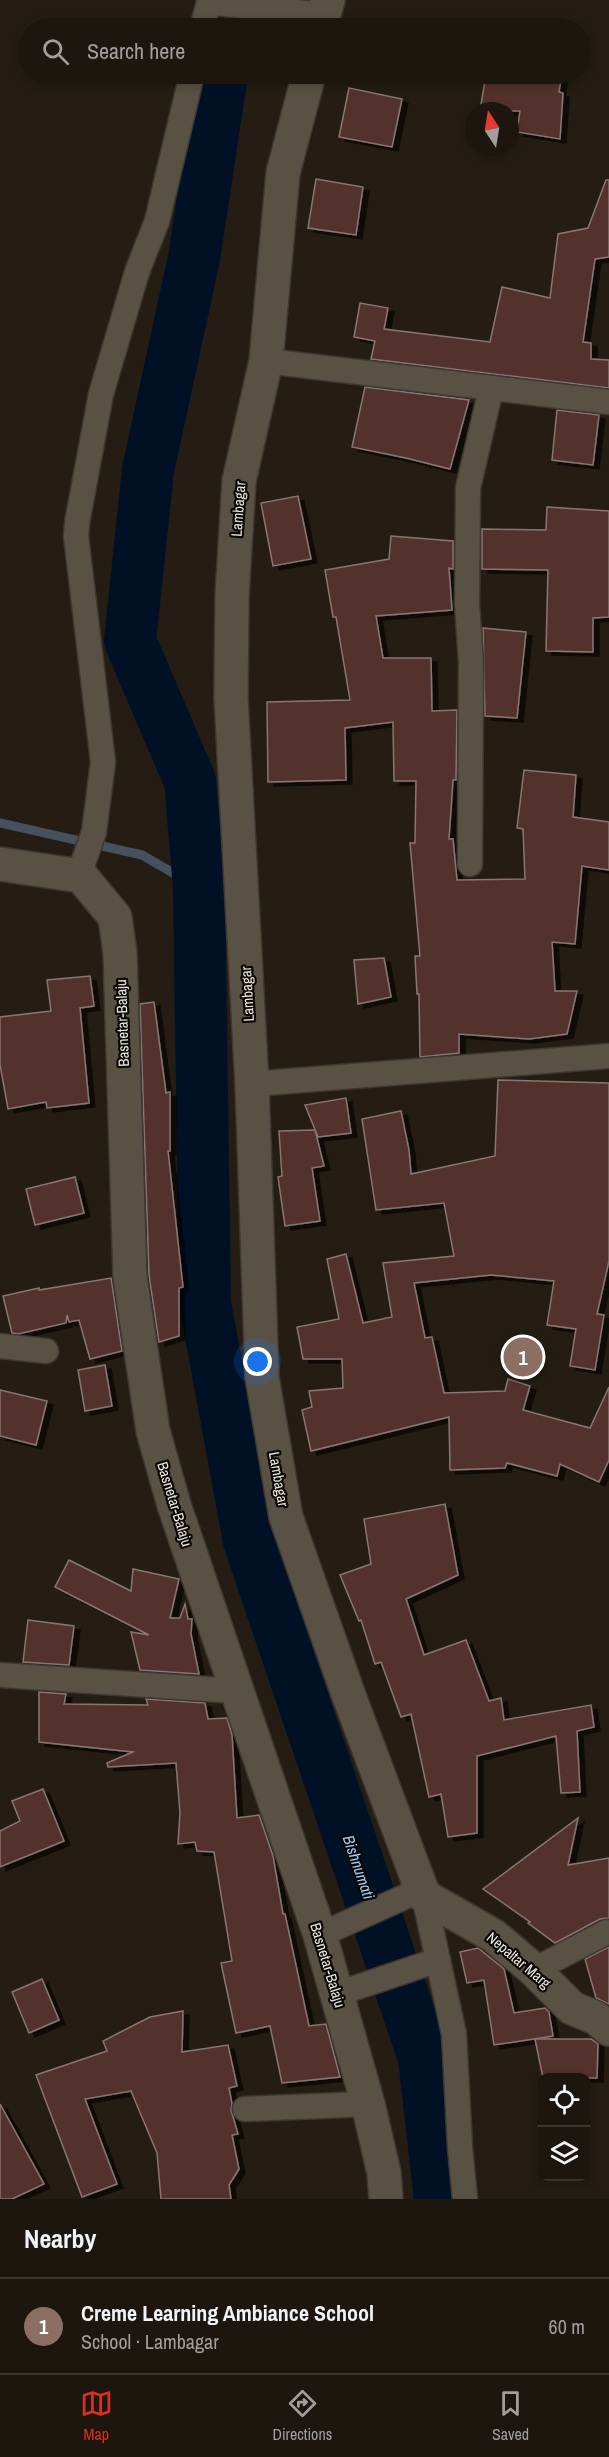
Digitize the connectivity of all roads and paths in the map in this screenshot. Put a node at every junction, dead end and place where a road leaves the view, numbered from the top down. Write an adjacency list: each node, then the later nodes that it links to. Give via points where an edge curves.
1 (214, 2): 2 (street); 3 (street)
2 (324, 15)
3 (207, 18)
4 (190, 84): 11 (street, via 157,221 101,394 76,529 103,762 94,832)
5 (306, 84): 6 (street, Lambagar, via 283,174)
6 (266, 361): 7 (street); 13 (street, Lambagar, via 239,481 232,596 231,698)
7 (491, 389): 8 (street); 10 (street, via 468,488)
8 (609, 402)
9 (0, 864): 11 (street)
10 (470, 864)
11 (82, 869): 17 (street, Basnetar-Balaju, via 115,917 120,953 130,1277 153,1431)
12 (609, 1056): 13 (street)
13 (252, 1084): 18 (street, Lambagar, via 262,1377 286,1517)
14 (0, 1346): 15 (street)
15 (46, 1351)
16 (0, 1675): 17 (street)
17 (237, 1691): 19 (street, Basnetar-Balaju)
18 (413, 1895): 19 (street); 21 (street); 22 (street, Nepaltar Marg, via 494,1936)
19 (330, 1930): 23 (street, Basnetar-Balaju)
20 (607, 1932): 22 (street)
21 (438, 1960): 23 (street); 28 (street, via 454,2034)
22 (534, 1970): 24 (street, Nepaltar Marg, via 572,2008 596,2018)
23 (348, 1990): 25 (street, Basnetar-Balaju)
24 (609, 2029)
25 (368, 2104): 26 (street); 27 (street, Basnetar-Balaju, via 384,2172)
26 (245, 2109)
27 (386, 2199)
28 (465, 2199)

